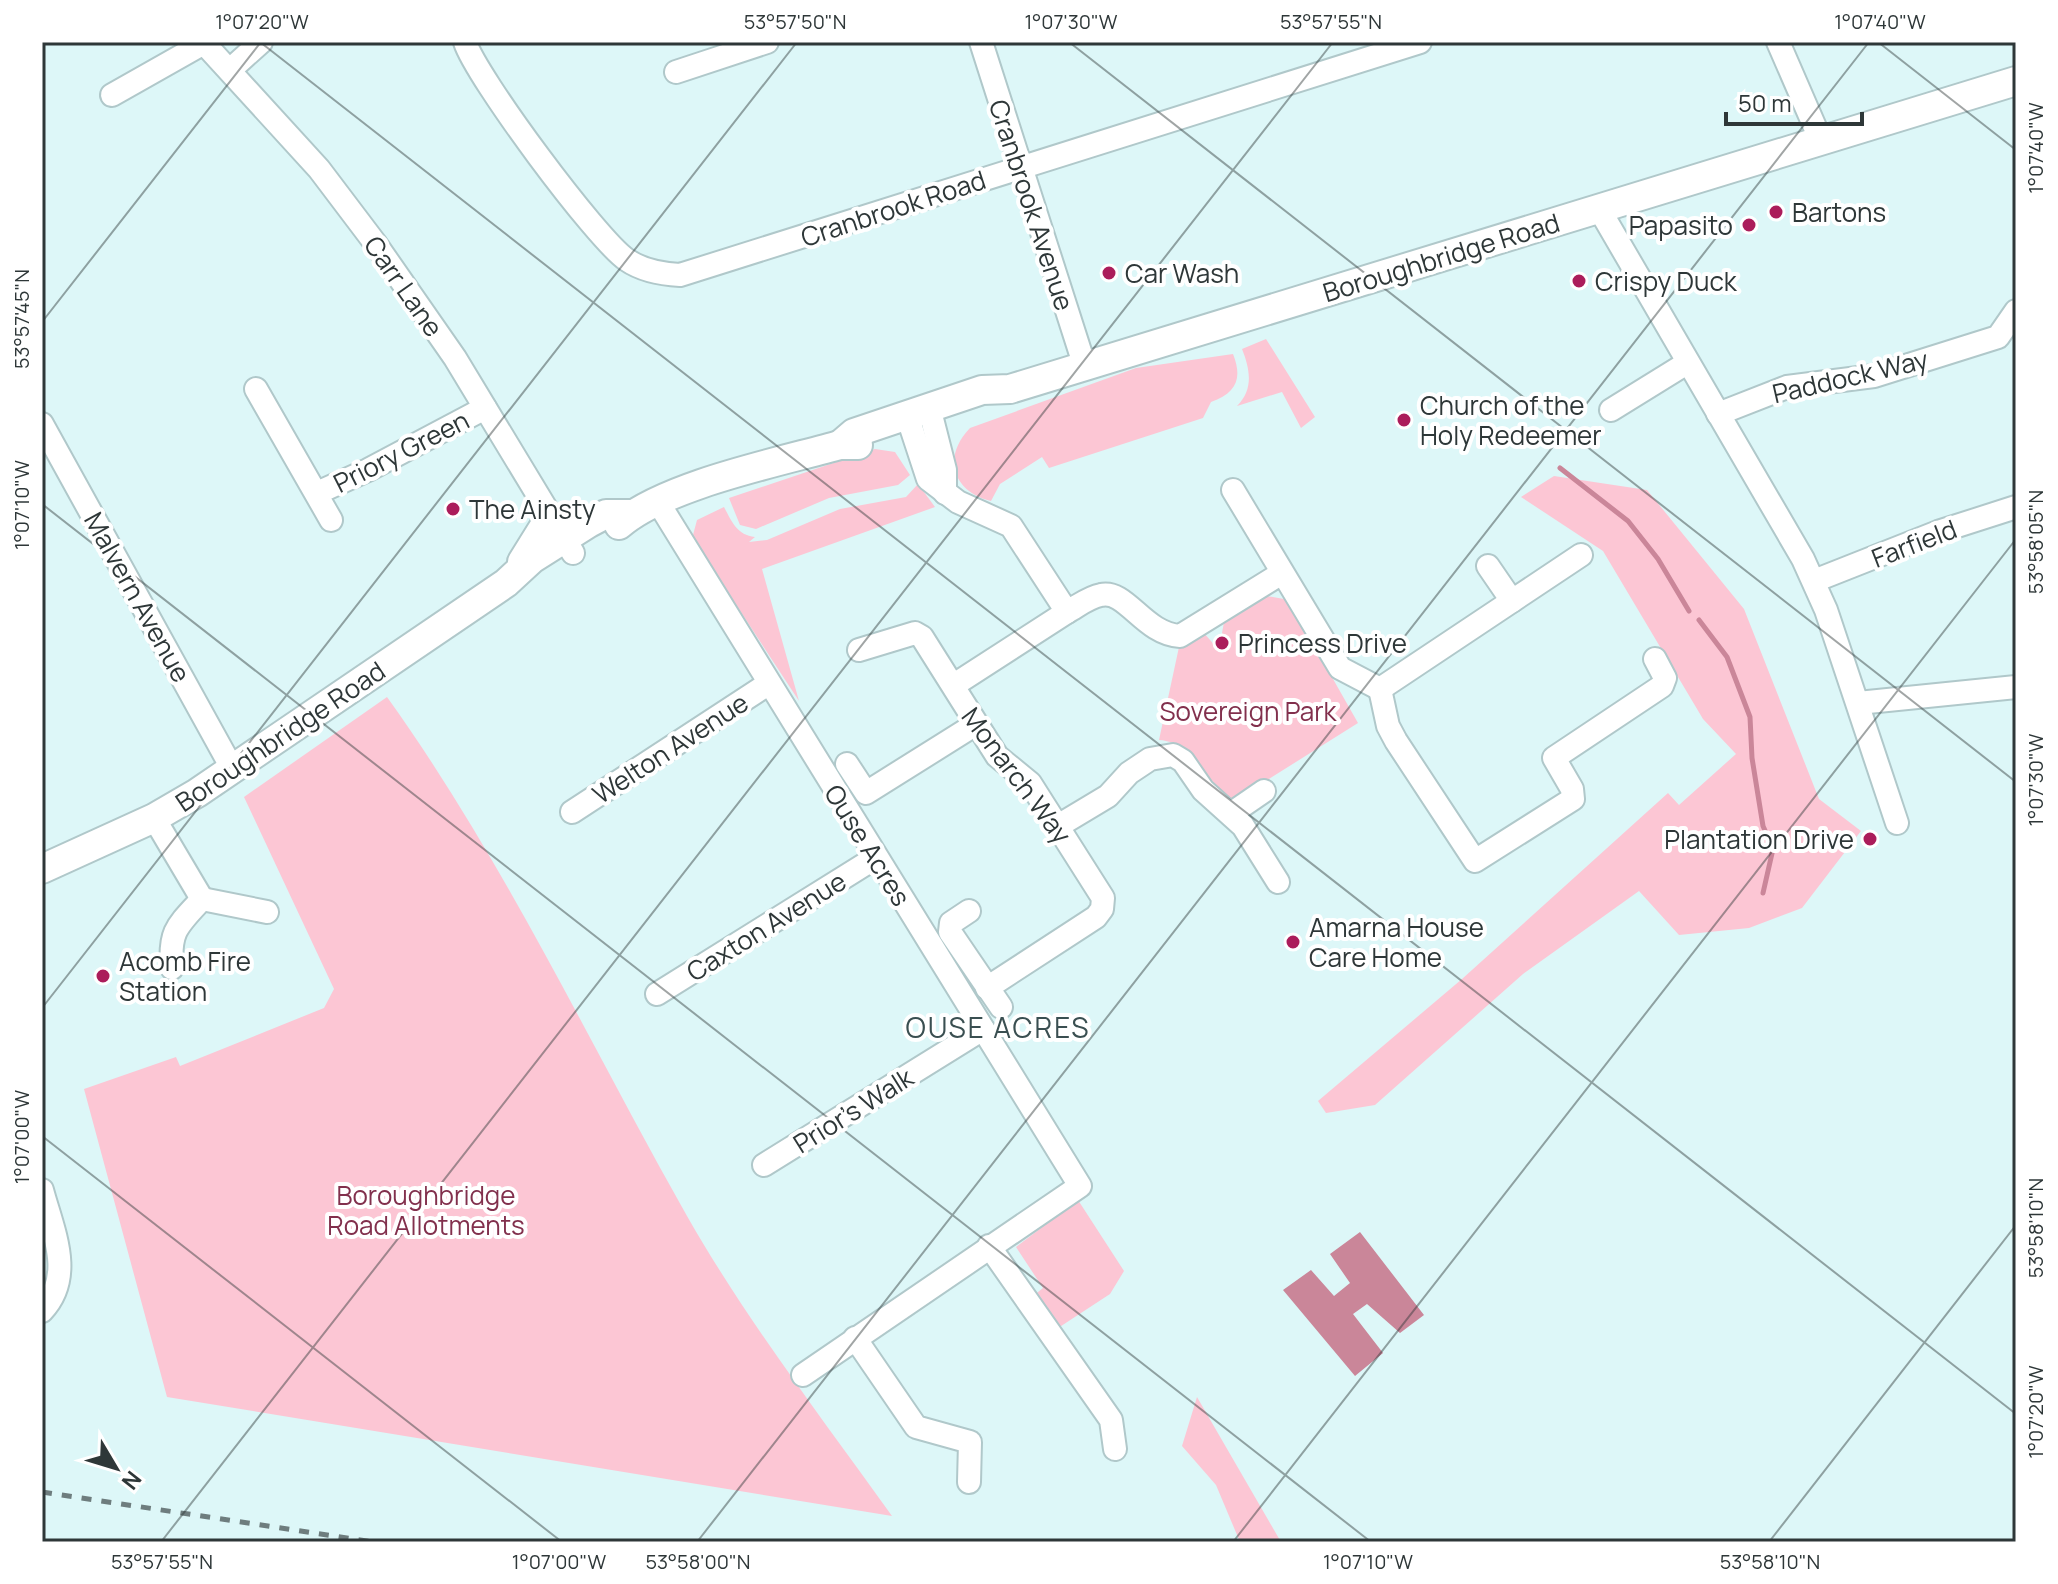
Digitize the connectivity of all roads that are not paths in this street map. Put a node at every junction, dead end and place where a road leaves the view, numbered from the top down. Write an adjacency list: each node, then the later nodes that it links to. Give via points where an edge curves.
1 (204, 42): 8 (street, Carr Lane); 11 (street)
2 (261, 42): 8 (street)
3 (465, 42): 13 (street, Cranbrook Road, via 484,82 596,228 627,260 655,272 699,271)
4 (767, 42): 9 (street)
5 (981, 42): 13 (street, Cranbrook Avenue)
6 (1420, 42): 13 (street, Cranbrook Road)
7 (1778, 42): 12 (street)
8 (230, 70): 19 (street, Carr Lane, via 357,218)
9 (676, 72)
10 (2016, 81): 12 (main road, Boroughbridge Road)
11 (112, 95)
12 (1821, 141): 14 (main road, Boroughbridge Road)
13 (1018, 166): 17 (street, Cranbrook Avenue)
14 (1598, 207): 16 (street); 17 (main road, Boroughbridge Road, via 1522,235)
15 (2016, 311): 21 (street, Paddock Way, via 1998,337 1874,376 1787,387)
16 (1687, 363): 20 (street); 21 (street)
17 (1085, 367): 22 (main road, Boroughbridge Road, via 1010,389 982,390)
18 (256, 389): 25 (street, Priory Green)
19 (485, 408): 25 (street, Priory Green); 29 (street, Carr Lane)
20 (1611, 410)
21 (1718, 414): 33 (street)
22 (920, 420): 27 (main road, Boroughbridge Road, via 855,446 840,445); 35 (street, via 945,470 945,493 1011,526)
23 (42, 424): 45 (street, Malvern Avenue)
24 (1233, 490): 32 (street)
25 (317, 493): 28 (street, Priory Green)
26 (2016, 507): 33 (street, Farfield)
27 (645, 508): 29 (main road, Boroughbridge Road, via 613,530); 38 (street, Ouse Acres)
28 (331, 520)
29 (562, 536): 45 (main road, Boroughbridge Road)
30 (1581, 555): 34 (street)
31 (1488, 566): 34 (street)
32 (1282, 573): 35 (street, via 1180,636 1150,626 1110,593); 41 (street, via 1340,668)
33 (1814, 581): 42 (street)
34 (1512, 601): 41 (street)
35 (1067, 612): 39 (street, Monarch Way)
36 (859, 650): 39 (street, Monarch Way, via 915,633)
37 (1655, 659): 41 (street, via 1665,678 1662,686 1554,758 1573,799 1475,861 1396,741)
38 (768, 684): 47 (street, Welton Avenue); 52 (street, Ouse Acres)
39 (954, 685): 43 (street, Monarch Way)
40 (2016, 687): 42 (street)
41 (1380, 689)
42 (1858, 703): 50 (street)
43 (976, 724): 44 (street, via 866,793); 51 (street, Monarch Way, via 1004,764 1030,783)
44 (847, 764)
45 (233, 770): 49 (main road, Boroughbridge Road)
46 (1264, 791): 48 (street)
47 (572, 812)
48 (1232, 813): 51 (street, via 1203,790 1183,761 1161,754 1129,773 1108,796); 54 (street)
49 (154, 818): 53 (main road, Boroughbridge Road); 55 (street)
50 (1897, 823)
51 (1058, 826): 59 (street, Monarch Way, via 1103,898 1102,909)
52 (875, 858): 60 (street, Caxton Avenue); 62 (street, Ouse Acres)
53 (42, 869)
54 (1278, 882)
55 (202, 899): 57 (street); 58 (street, via 173,930)
56 (969, 911): 59 (street, via 951,923 950,932)
57 (267, 912)
58 (172, 968)
59 (987, 988): 61 (street)
60 (657, 994)
61 (1001, 1007)
62 (983, 1029): 63 (street, Prior's Walk); 65 (street, Ouse Acres, via 1080,1186)
63 (764, 1165)
64 (42, 1190): 66 (street, via 61,1273 59,1287)
65 (989, 1246): 67 (street); 69 (street, via 1111,1420)
66 (42, 1311)
67 (855, 1338): 68 (street); 70 (street, via 916,1427 970,1442)
68 (803, 1375)
69 (1115, 1449)
70 (969, 1482)

